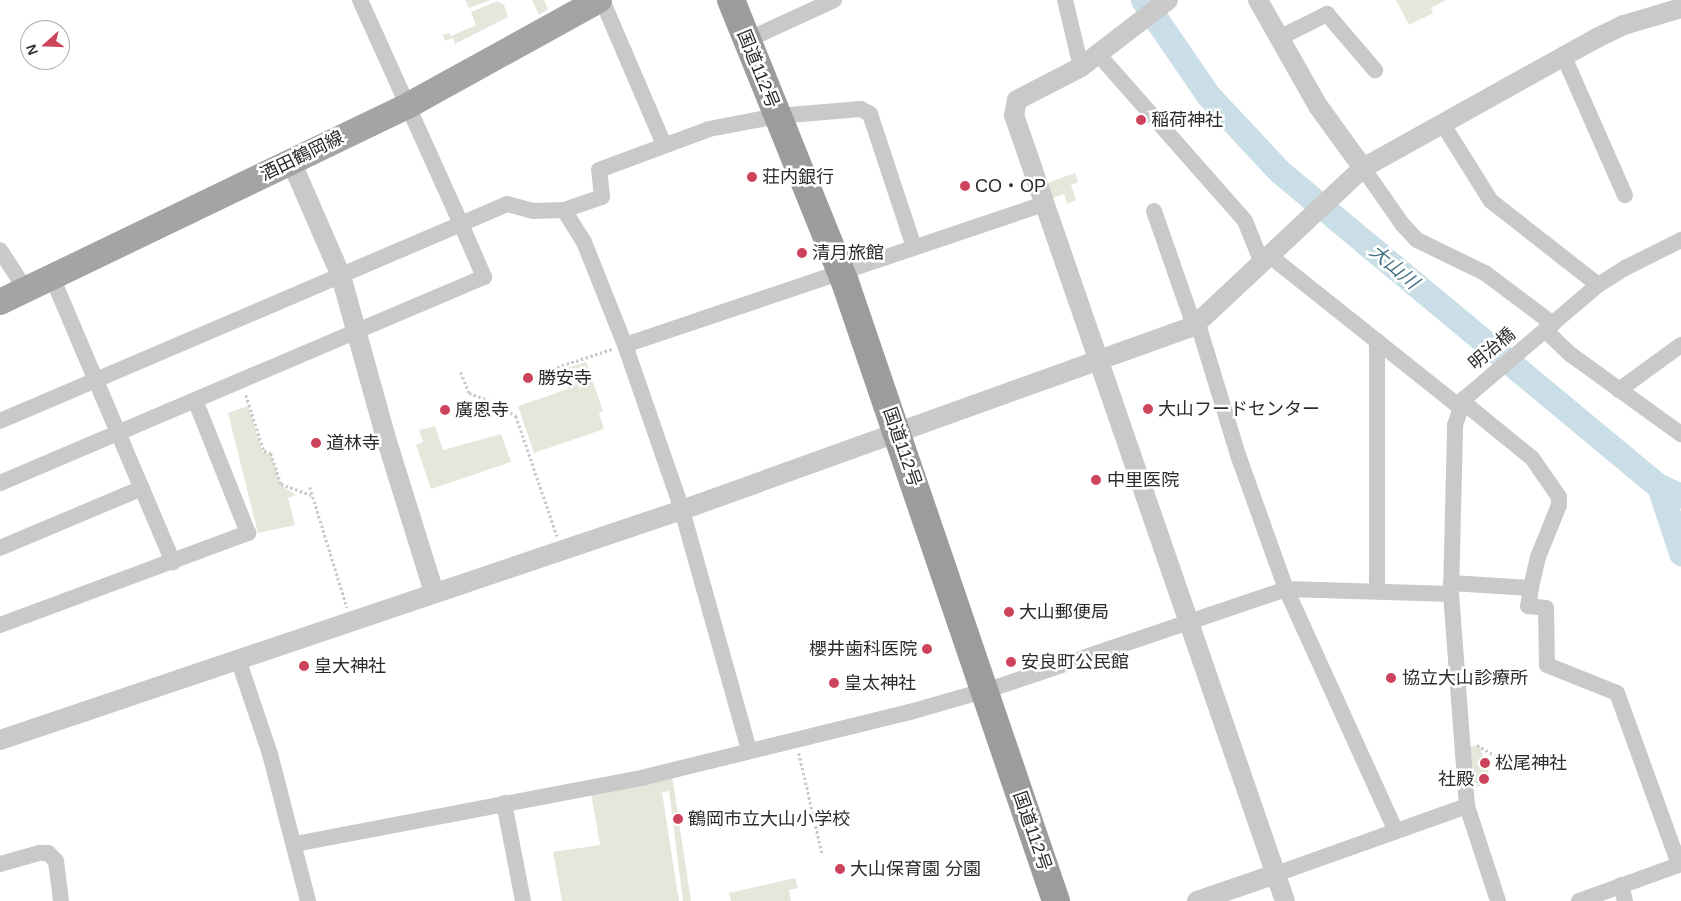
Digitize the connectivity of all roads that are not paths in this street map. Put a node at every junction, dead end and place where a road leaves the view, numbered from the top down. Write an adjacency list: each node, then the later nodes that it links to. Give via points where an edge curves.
1 (360, 0): 15 (street)
2 (600, 0): 15 (main road, 酒田鶴岡線); 18 (street)
3 (731, 0): 10 (highway, 国道112号)
4 (834, 0): 10 (street)
5 (1065, 0): 13 (street)
6 (1168, 0): 11 (street)
7 (1258, 0): 9 (street)
8 (1681, 8): 12 (street, via 1624,25)
9 (1279, 38): 14 (street, via 1327,14); 20 (street, via 1318,106)
10 (746, 40): 16 (highway, 国道112号)
11 (1101, 52): 13 (street); 29 (street, via 1245,221)
12 (1564, 57): 17 (street); 21 (street)
13 (1081, 66): 22 (street, via 1017,100 1013,107)
14 (1375, 70)
15 (409, 105): 19 (main road, 酒田鶴岡線); 25 (street)
16 (777, 116): 18 (street, via 708,129); 27 (street, via 861,109 870,114); 30 (highway, 国道112号)
17 (1442, 123): 20 (street); 33 (street, via 1492,201)
18 (664, 145): 23 (street, via 599,170 602,197)
19 (290, 161): 31 (street); 32 (main road, 酒田鶴岡線)
20 (1362, 168): 29 (street); 37 (street, via 1417,240 1485,273)
21 (1625, 195)
22 (1044, 204): 27 (street); 42 (street)
23 (564, 210): 25 (street, via 533,212 508,204); 40 (street, via 584,242)
24 (1154, 211): 36 (street)
25 (461, 224): 31 (street); 38 (street, via 484,277)
26 (1681, 240): 33 (street, 明治橋)
27 (914, 247): 30 (street)
28 (0, 250): 34 (street)
29 (1269, 256): 36 (street); 39 (street)
30 (841, 271): 40 (street); 48 (highway, 国道112号)
31 (341, 276): 38 (street); 43 (street)
32 (52, 277): 34 (main road, 酒田鶴岡線); 43 (street)
33 (1598, 285): 37 (street, 明治橋)
34 (26, 290): 35 (main road, 酒田鶴岡線)
35 (0, 302)
36 (1196, 325): 42 (street); 58 (street)
37 (1549, 327): 44 (street, via 1570,354); 46 (street, 明治橋)
38 (358, 331): 45 (street); 60 (street, via 385,435)
39 (1377, 340): 46 (street); 59 (street)
40 (625, 344): 53 (street)
41 (1681, 345): 44 (street)
42 (1099, 359): 48 (street); 61 (street)
43 (96, 380): 47 (street); 49 (street)
44 (1619, 390): 50 (street)
45 (195, 400): 49 (street); 55 (street, via 248,533)
46 (1463, 403): 56 (street, via 1455,425); 57 (street, via 1532,458 1559,497 1560,505 1538,557)
47 (0, 421)
48 (897, 432): 53 (street); 64 (highway, 国道112号)
49 (118, 433): 51 (street); 52 (street)
50 (1681, 434)
51 (0, 483)
52 (142, 488): 54 (street); 55 (street)
53 (682, 510): 60 (street); 66 (street)
54 (0, 548)
55 (173, 562): 62 (street)
56 (1451, 588): 57 (street); 59 (street); 68 (street)
57 (1531, 588): 72 (street, via 1528,606 1546,608 1547,665 1616,693)
58 (1286, 589): 59 (street); 61 (street); 69 (street)
59 (1377, 591)
60 (434, 592): 63 (street)
61 (1188, 623): 64 (street); 73 (street)
62 (0, 625)
63 (238, 659): 65 (street); 70 (street, via 270,754)
64 (984, 691): 66 (street); 78 (highway, 国道112号)
65 (0, 740)
66 (749, 750): 67 (street, via 645,777)
67 (504, 803): 70 (street); 77 (street)
68 (1467, 806): 69 (street); 81 (street)
69 (1396, 831): 73 (street)
70 (295, 844): 76 (street)
71 (0, 864): 75 (street, via 48,853 56,861)
72 (1680, 864): 74 (street)
73 (1276, 874): 79 (street); 80 (street)
74 (1621, 885): 82 (street); 83 (street)
75 (61, 901)
76 (308, 901)
77 (523, 901)
78 (1056, 901)
79 (1197, 901)
80 (1285, 901)
81 (1498, 901)
82 (1579, 901)
83 (1625, 901)

